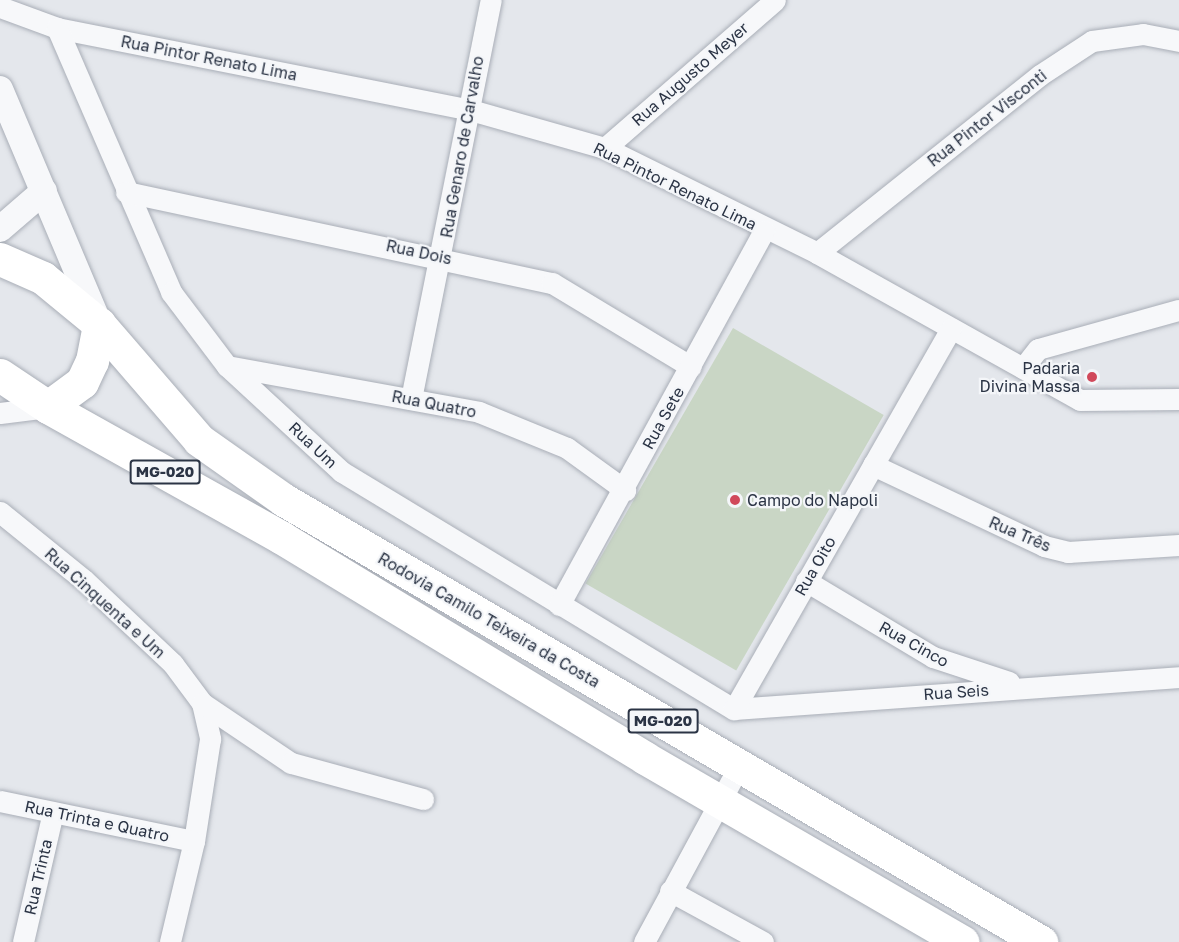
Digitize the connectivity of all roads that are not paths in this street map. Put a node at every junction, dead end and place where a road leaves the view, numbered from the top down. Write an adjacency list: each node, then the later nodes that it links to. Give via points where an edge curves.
1 (491, 0): 7 (street, Rua Genaro de Carvalho)
2 (775, 0): 8 (street, Rua Augusto Meyer)
3 (0, 7): 4 (street, Rua Pintor Renato Lima)
4 (57, 28): 7 (street, Rua Pintor Renato Lima); 10 (street, Rua Um)
5 (1179, 41): 13 (street, Rua Pintor Visconti, via 1143,34 1092,41 1040,75)
6 (0, 89): 9 (street, Rodovia Camilo Teixeira da Costa)
7 (467, 110): 8 (street, Rua Pintor Renato Lima); 14 (street, Rua Genaro de Carvalho)
8 (605, 148): 12 (street, Rua Pintor Renato Lima)
9 (44, 191): 11 (street); 17 (street, Rodovia Camilo Teixeira da Costa)
10 (126, 192): 14 (street, Rua Dois); 19 (street, Rua Um, via 171,292)
11 (0, 230)
12 (764, 230): 13 (street, Rua Pintor Renato Lima); 20 (street, Rua Sete)
13 (817, 253): 18 (street, Rua Pintor Renato Lima)
14 (442, 257): 20 (street, Rua Dois, via 552,283); 23 (street, Rua Genaro de Carvalho)
15 (0, 259): 17 (highway, MG-020, via 43,278)
16 (1179, 310): 21 (street, via 1038,349)
17 (99, 324): 25 (highway, via 92,361 82,382); 37 (highway, Rodovia Camilo Teixeira da Costa / MG-020, via 199,440 284,500)
18 (951, 328): 21 (street, Rua Pintor Renato Lima); 27 (street, Rua Oito)
19 (227, 366): 23 (street, Rua Quatro); 32 (street, Rua Um, via 342,472)
20 (691, 368): 28 (street, Rua Sete)
21 (1023, 368): 24 (street, Rua Pintor Renato Lima, via 1080,400)
22 (0, 375): 25 (highway, MG-020)
23 (411, 399): 28 (street, Rua Quatro, via 479,412 567,448)
24 (1179, 399)
25 (48, 407): 26 (street); 40 (highway, Rodovia Camilo Teixeira da Costa / MG-020, via 282,537)
26 (0, 413)
27 (873, 465): 30 (street, Rua Três, via 1044,546 1068,552); 31 (street, Rua Oito)
28 (625, 489): 32 (street, Rua Sete)
29 (0, 512): 35 (street, Rua Cinquenta e Um, via 84,580 173,664)
30 (1179, 545)
31 (806, 581): 34 (street, Rua Cinco, via 933,657 987,677); 36 (street, Rua Oito)
32 (559, 605): 36 (street, Rua Um)
33 (1179, 677): 34 (street, Rua Seis)
34 (1030, 686): 36 (street, Rua Seis)
35 (202, 703): 38 (street, Rua Cinquenta e Um, via 291,763); 42 (street, Rua Cinquenta e Um, via 210,739)
36 (734, 709)
37 (740, 766): 40 (street); 49 (highway, Rodovia Camilo Teixeira da Costa / MG-020)
38 (423, 799)
39 (0, 801): 41 (street, Rua Trinta e Quatro)
40 (722, 803): 43 (street); 48 (highway, Rodovia Camilo Teixeira da Costa / MG-020)
41 (53, 812): 42 (street, Rua Trinta e Quatro); 44 (street, Rua Trinta)
42 (194, 841): 45 (street, Rua Cinquenta e Um)
43 (670, 891): 46 (street); 47 (street)
44 (23, 942)
45 (170, 942)
46 (644, 942)
47 (763, 942)
48 (962, 942)
49 (1041, 942)

